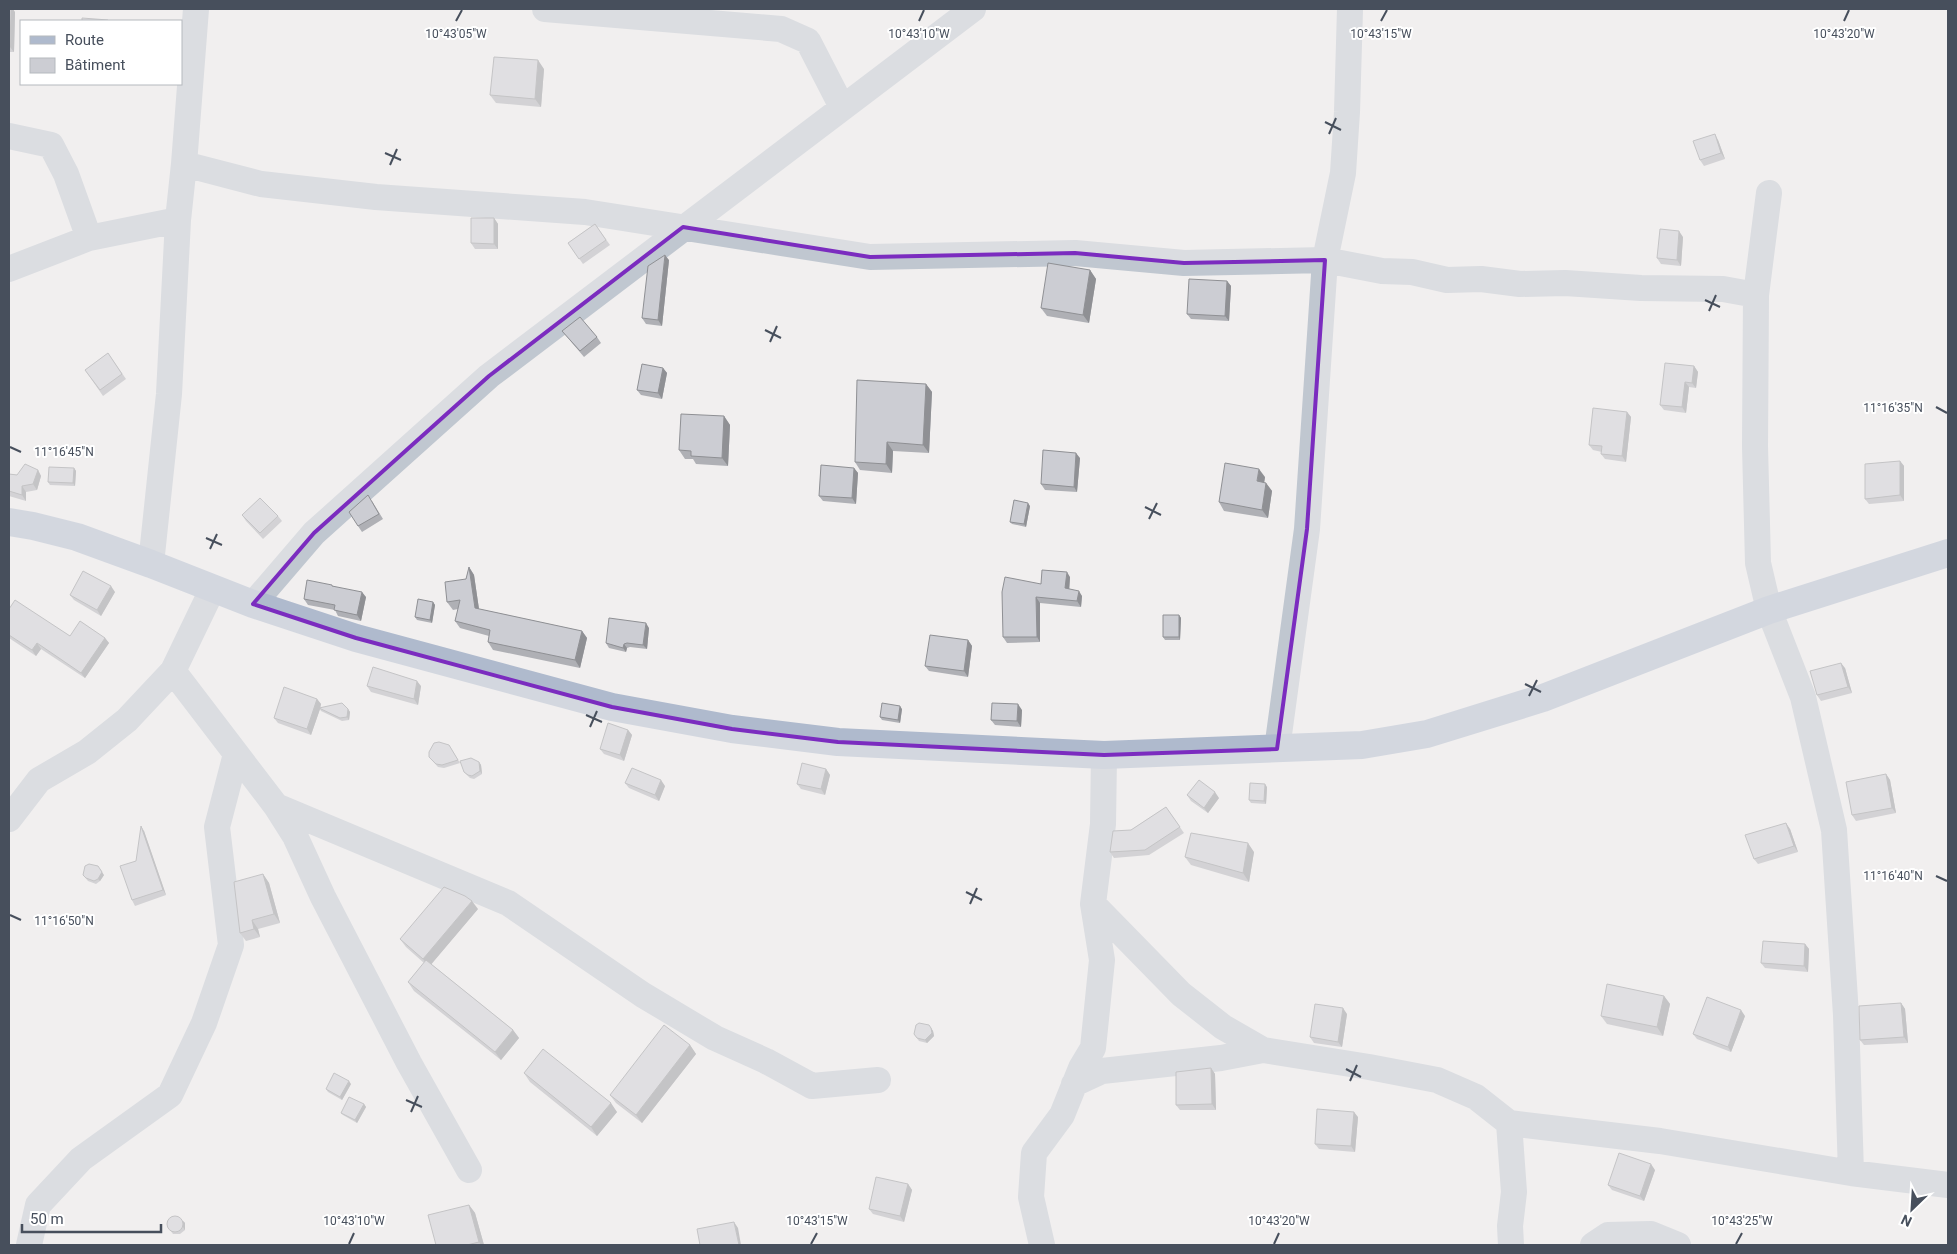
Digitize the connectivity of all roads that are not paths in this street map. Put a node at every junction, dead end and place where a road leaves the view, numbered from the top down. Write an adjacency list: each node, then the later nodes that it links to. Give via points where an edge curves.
1 (196, 9): 8 (street)
2 (545, 9): 6 (street, via 782,29 808,41)
3 (973, 9): 5 (street)
4 (1350, 9): 13 (street, via 1343,173)
5 (944, 20): 6 (street)
6 (842, 107): 11 (street)
7 (9, 136): 12 (street, via 52,145)
8 (184, 164): 10 (street); 11 (street, via 261,184 585,212)
9 (1770, 193): 15 (street)
10 (178, 220): 12 (street); 18 (street, via 169,394)
11 (683, 227): 13 (street, via 870,257 1075,254 1184,263); 20 (street, via 489,376 314,533)
12 (89, 238): 14 (street)
13 (1325, 260): 15 (street, via 1447,280 1723,289); 23 (street, via 1307,529)
14 (9, 269)
15 (1756, 295): 21 (street, via 1758,562)
16 (9, 522): 18 (main road, via 77,537)
17 (1948, 553): 21 (main road)
18 (151, 564): 19 (main road)
19 (213, 588): 20 (main road); 22 (street)
20 (253, 604): 25 (main road, via 356,638 612,707 732,729 838,742)
21 (1770, 610): 23 (main road, via 1543,698 1426,734 1362,745); 34 (street, via 1803,697 1834,830 1846,1015)
22 (173, 670): 24 (street); 27 (street, via 127,720 86,752 39,780)
23 (1277, 749): 25 (main road)
24 (236, 754): 26 (street); 37 (street, via 217,827 230,945 204,1024 170,1095 81,1159 38,1206)
25 (1104, 754): 28 (street, via 1103,824)
26 (276, 806): 30 (street, via 508,904 643,995 715,1038 812,1086); 33 (street, via 295,836 323,898 409,1063)
27 (9, 819)
28 (1093, 904): 29 (street, via 1181,994 1223,1027); 31 (street, via 1102,960 1093,1048)
29 (1263, 1050): 31 (street, via 1221,1058 1102,1071); 32 (street, via 1437,1080 1476,1096)
30 (878, 1080)
31 (1074, 1084): 38 (street, via 1062,1114 1034,1153 1032,1197)
32 (1509, 1124): 34 (street, via 1660,1141); 39 (street, via 1514,1192)
33 (469, 1170)
34 (1851, 1173): 35 (street)
35 (1948, 1185)
36 (1651, 1240): 40 (street, via 1608,1235); 41 (street)
37 (29, 1245)
38 (1042, 1245)
39 (1511, 1245)
40 (1593, 1245)
41 (1678, 1245)

